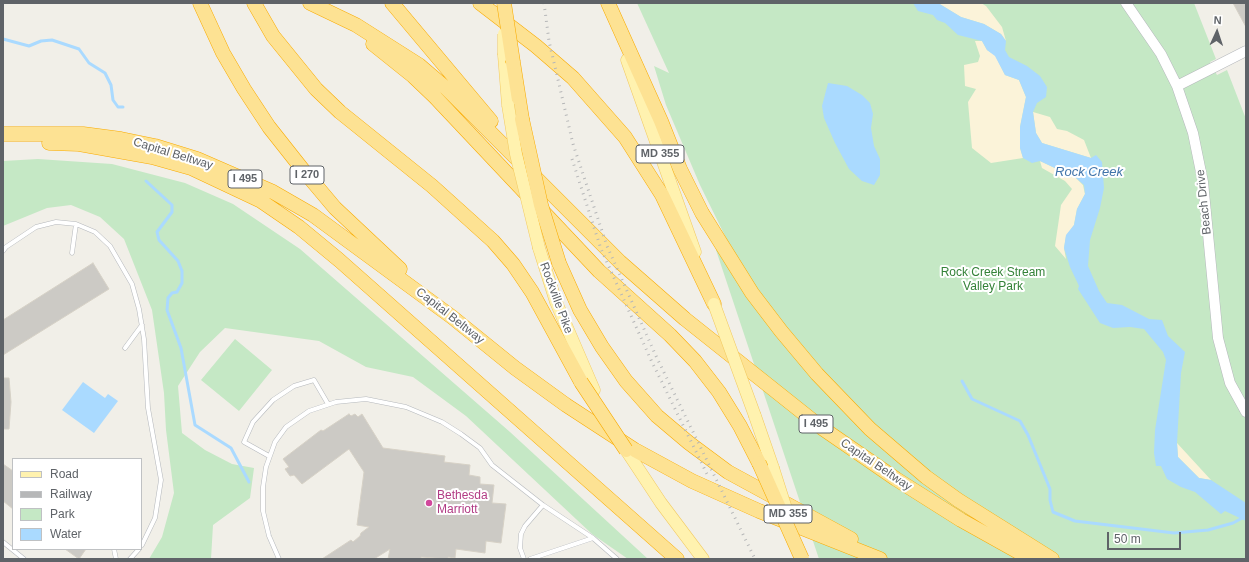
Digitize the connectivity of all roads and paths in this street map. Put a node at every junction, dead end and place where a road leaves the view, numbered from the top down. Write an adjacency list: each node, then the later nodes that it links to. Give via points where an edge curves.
1 (200, 3): 19 (highway, I 270, via 223,53 244,89 269,127 303,170 335,208)
2 (309, 3): 14 (highway, Capital Beltway / I 495, via 356,26 419,64); 41 (highway, bridge, via 352,29 436,97 599,271 695,361 719,392 740,426)
3 (392, 3): 14 (highway)
4 (480, 3): 18 (highway, via 573,78 625,137 662,196)
5 (503, 3): 10 (highway, bridge)
6 (608, 3): 18 (main road, MD 355); 45 (highway, via 680,169 702,213 748,286 781,331 817,374 865,423 926,477)
7 (1126, 3): 11 (street, Beach Drive, via 1156,46)
8 (257, 8): 24 (highway, bridge, via 273,36 316,89 340,112 460,210 513,264 532,292 581,382)
9 (1246, 51): 11 (street)
10 (509, 58): 24 (main road, Rockville Pike, bridge, via 508,105 516,154 539,248 556,302 594,390); 43 (highway, bridge, via 541,205 559,263 580,310 626,382 657,416 728,472)
11 (1176, 86): 23 (street, Beach Drive, via 1193,134 1200,166 1220,353 1230,383)
12 (3, 134): 19 (highway, Capital Beltway / I 495, via 83,134 121,139 155,146 233,173 273,192 312,215)
13 (3, 144): 39 (highway, via 79,144 152,157 191,168 261,201 299,227 339,260)
14 (561, 203): 44 (highway, Capital Beltway / I 495, via 620,262 685,319 822,428 903,484)
15 (76, 224): 16 (lane, via 56,222 36,227 6,246); 17 (lane); 20 (lane, via 95,232 110,246 132,284)
16 (3, 251)
17 (72, 253)
18 (714, 304): 41 (main road, MD 355, bridge)
19 (452, 317): 42 (highway, Capital Beltway / I 495, via 515,368 635,450 692,481 759,511)
20 (142, 325): 21 (lane); 29 (lane, via 148,408 161,480 155,518)
21 (125, 348)
22 (328, 404): 25 (lane, via 309,411 286,427); 25 (lane, via 314,380 294,386 273,400 253,422 244,442); 26 (lane, via 366,399 406,407 442,422 480,448 492,466)
23 (1246, 412)
24 (626, 450): 40 (main road, Rockville Pike)
25 (269, 456): 35 (lane, via 263,487 263,510 269,536)
26 (543, 505): 27 (lane); 36 (lane, via 521,534 520,548)
27 (593, 538): 37 (lane); 38 (lane)
28 (3, 542): 30 (lane)
29 (142, 542)
30 (12, 549)
31 (13, 550): 33 (lane)
32 (137, 550): 34 (lane)
33 (24, 559)
34 (130, 559)
35 (279, 559)
36 (524, 559)
37 (530, 559)
38 (617, 559)
39 (677, 559)
40 (703, 559)
41 (803, 559)
42 (880, 559)
43 (888, 559)
44 (1031, 559)
45 (1052, 559)

